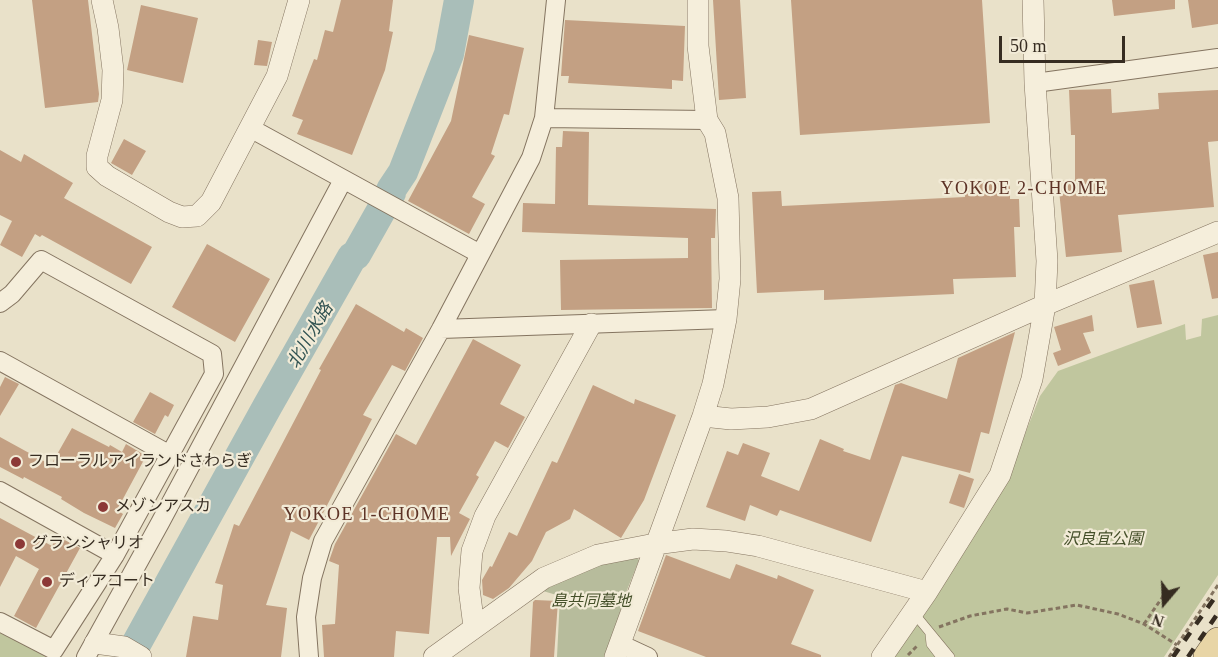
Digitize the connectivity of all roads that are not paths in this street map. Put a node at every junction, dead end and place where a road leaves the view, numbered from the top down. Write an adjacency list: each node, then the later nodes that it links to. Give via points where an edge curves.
1 (102, 0): 10 (street, via 113,70 112,100 97,156 97,167 106,176 170,212 182,217 198,216 211,202)
2 (299, 0): 10 (street, via 277,76)
3 (556, 0): 8 (street)
4 (698, 0): 9 (street, via 698,46)
5 (1033, 0): 7 (street)
6 (1218, 58): 7 (street)
7 (1035, 83): 15 (street, via 1047,261)
8 (544, 118): 9 (street); 13 (street, via 531,158)
9 (707, 120): 16 (street, via 715,133 728,198 730,279)
10 (250, 128): 11 (street)
11 (343, 180): 13 (street); 31 (street)
12 (1218, 232): 15 (street)
13 (480, 254): 18 (street)
14 (0, 303): 21 (street, via 41,260 212,354 214,374)
15 (1045, 305): 20 (street, via 811,409 768,417); 25 (street, via 1032,380 1000,475)
16 (726, 319): 17 (street); 20 (street)
17 (591, 324): 18 (street); 28 (street, via 485,516 472,551 469,588)
18 (441, 329): 34 (street, via 323,541 306,617)
19 (0, 361): 21 (street)
20 (703, 416): 23 (street)
21 (170, 456): 24 (street)
22 (0, 491): 24 (street)
23 (656, 544): 25 (street, via 693,539 758,546); 28 (street, via 598,555 544,579); 32 (street)
24 (115, 555): 27 (street, via 54,650)
25 (927, 592): 26 (street)
26 (913, 612): 29 (lane); 37 (street)
27 (0, 622)
28 (474, 627): 35 (street)
29 (930, 634): 38 (lane, via 931,644); 39 (lane)
30 (1218, 641): 40 (main road)
31 (91, 650): 33 (street)
32 (618, 650): 36 (street)
33 (132, 652)
34 (309, 657)
35 (434, 657)
36 (648, 657)
37 (882, 657)
38 (941, 657)
39 (950, 657)
40 (1207, 657)

